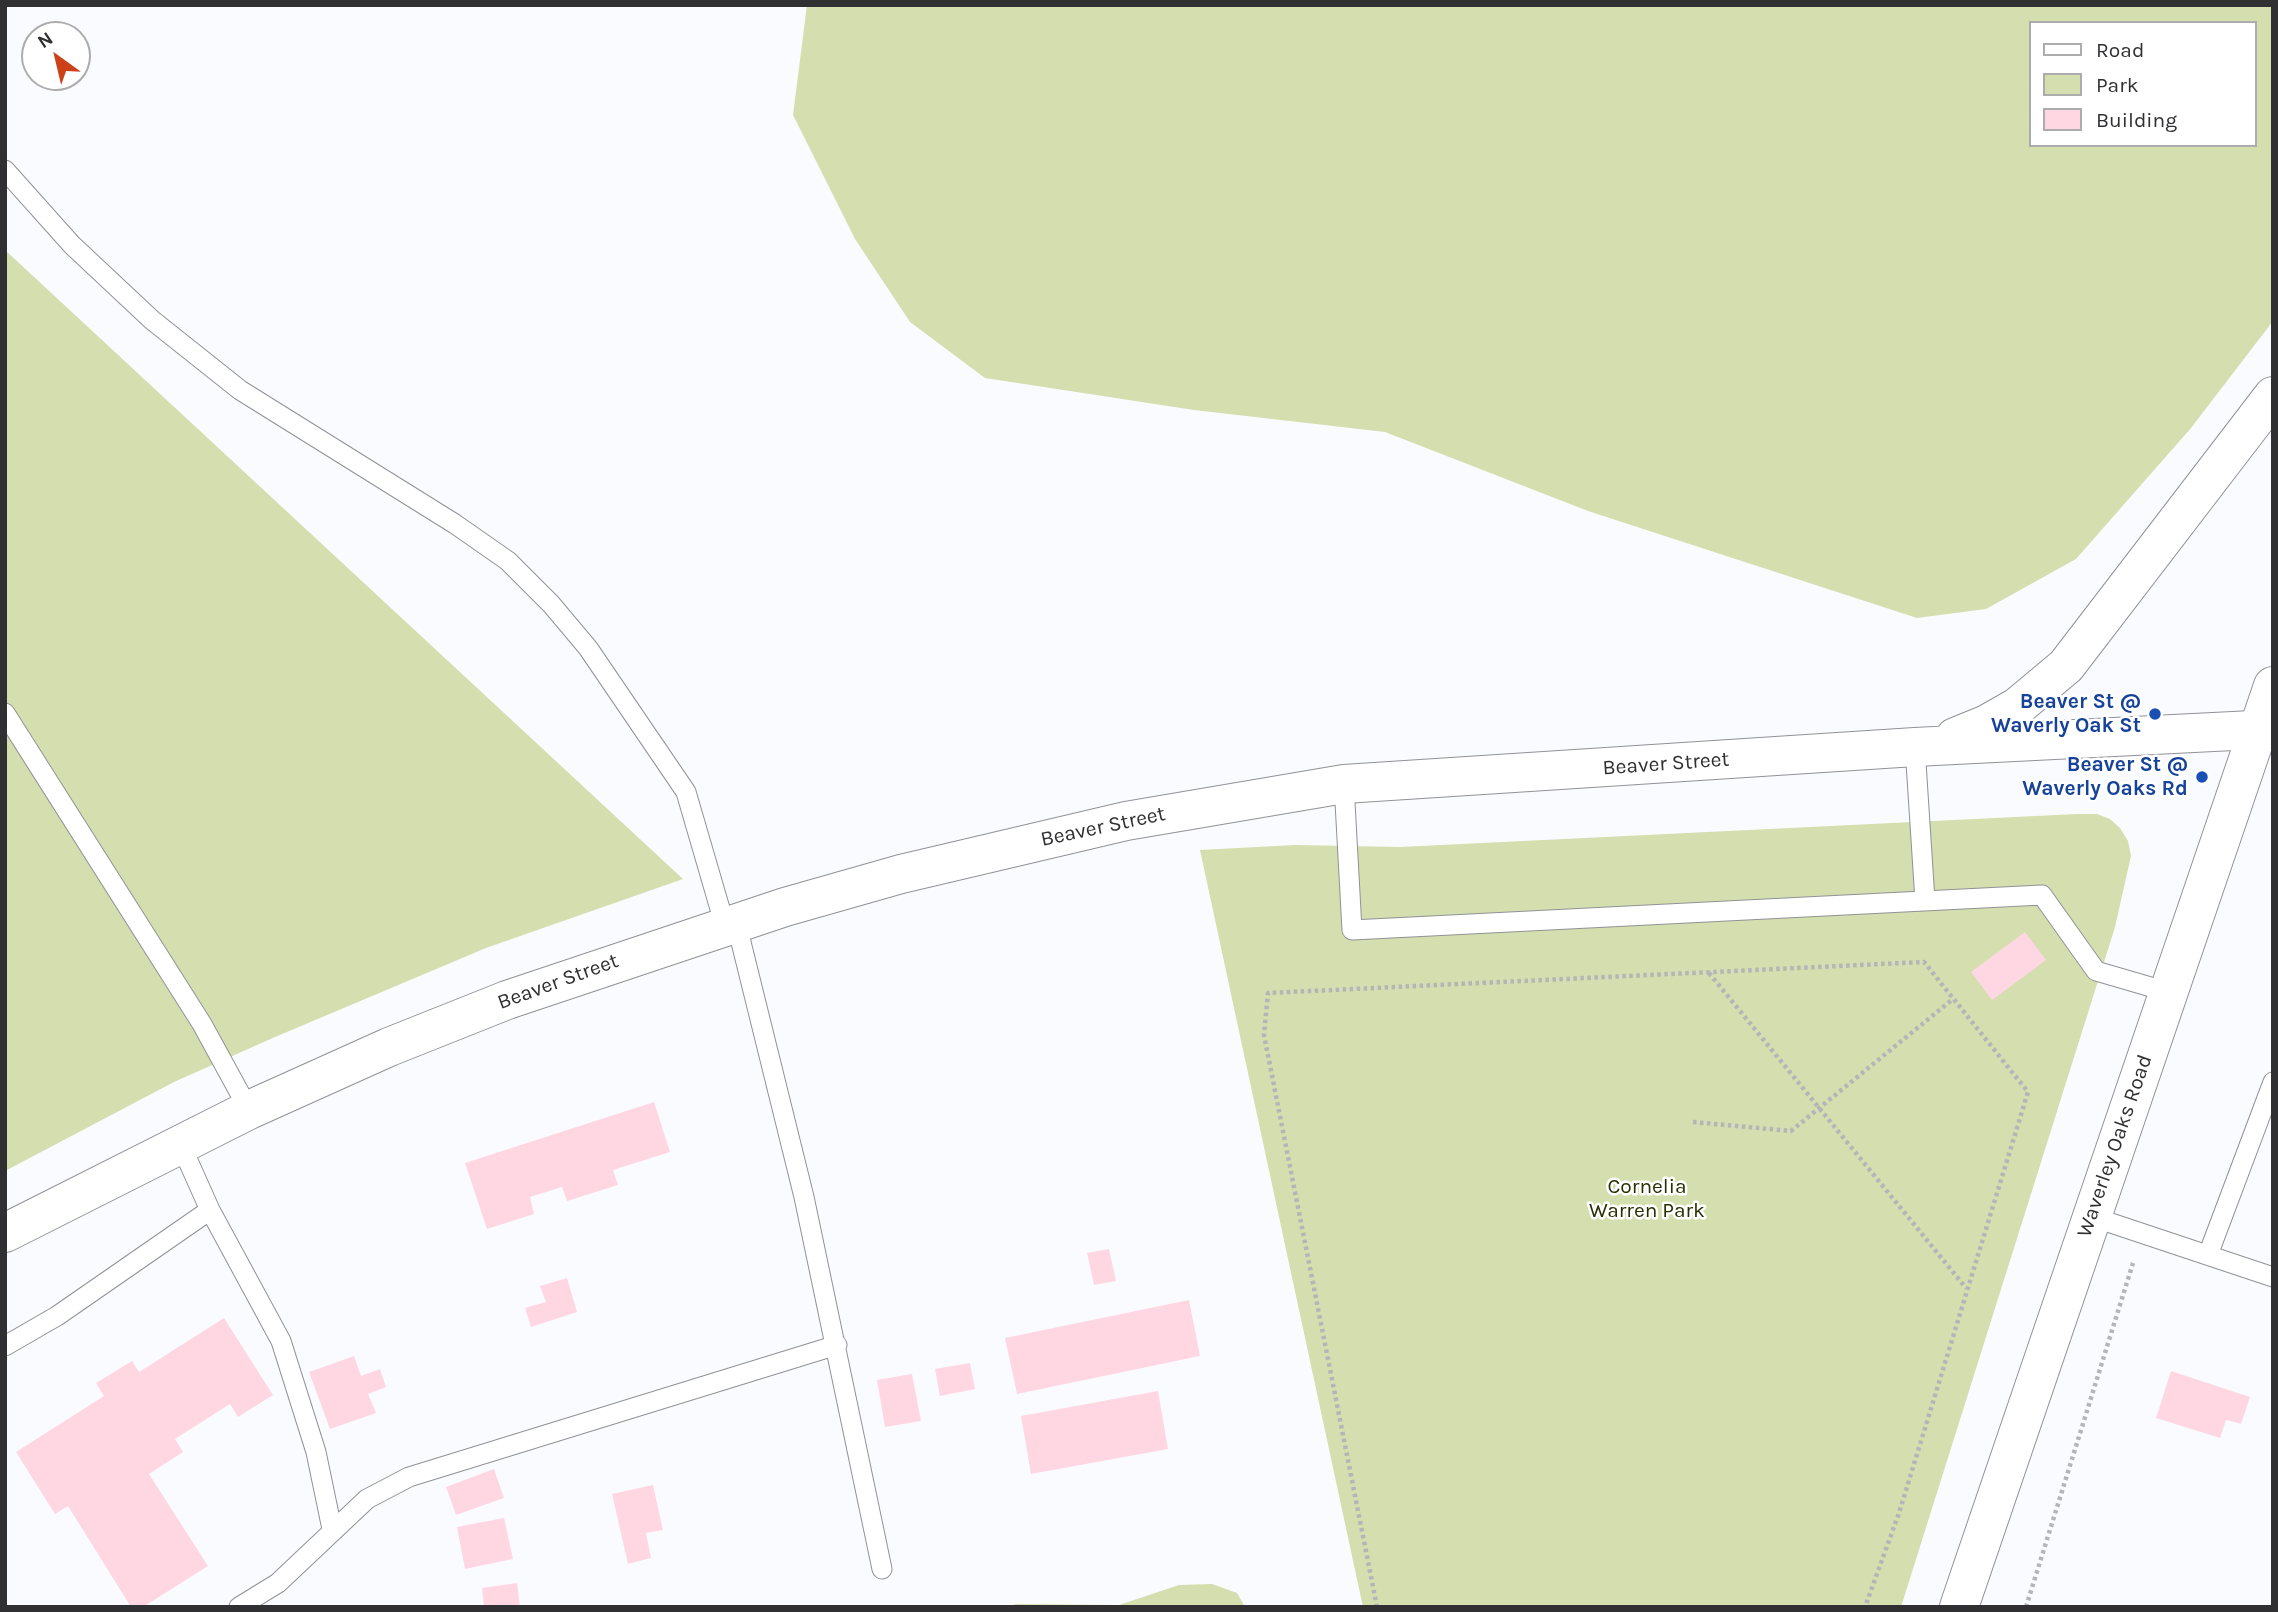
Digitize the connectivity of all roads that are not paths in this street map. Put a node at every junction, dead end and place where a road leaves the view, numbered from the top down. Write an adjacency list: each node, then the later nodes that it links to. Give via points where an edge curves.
1 (5, 170): 9 (lane, via 82,254 152,320 240,390 466,532 508,561 551,604 588,648 686,792)
2 (2273, 396): 6 (main road, via 2066,666 2034,694 1987,724)
3 (2273, 686): 5 (main road, Waverley Oaks Road)
4 (5, 713): 12 (lane, via 202,1024)
5 (2265, 729): 6 (main road, Beaver Street); 10 (main road, Waverley Oaks Road)
6 (1916, 747): 7 (main road, Beaver Street); 8 (lane)
7 (1344, 784): 8 (lane, via 1352,930); 9 (main road, Beaver Street, via 1087,829 901,874)
8 (1925, 901): 10 (lane, via 2042,895 2096,971)
9 (731, 924): 12 (main road, Beaver Street, via 484,1009); 19 (lane)
10 (2168, 992): 15 (main road, Waverley Oaks Road)
11 (2273, 1082): 17 (lane)
12 (249, 1110): 13 (main road, Beaver Street)
13 (180, 1143): 14 (lane); 16 (main road, Beaver Street)
14 (210, 1210): 20 (lane, via 57,1316); 21 (lane, via 281,1342 316,1452)
15 (2090, 1216): 17 (lane); 24 (main road, Waverley Oaks Road)
16 (5, 1233)
17 (2208, 1255): 18 (lane)
18 (2273, 1277)
19 (837, 1345): 21 (lane, via 409,1477 367,1499); 22 (lane)
20 (5, 1346)
21 (332, 1529): 23 (lane, via 278,1583)
22 (882, 1569)
23 (239, 1607)
24 (1959, 1607)

